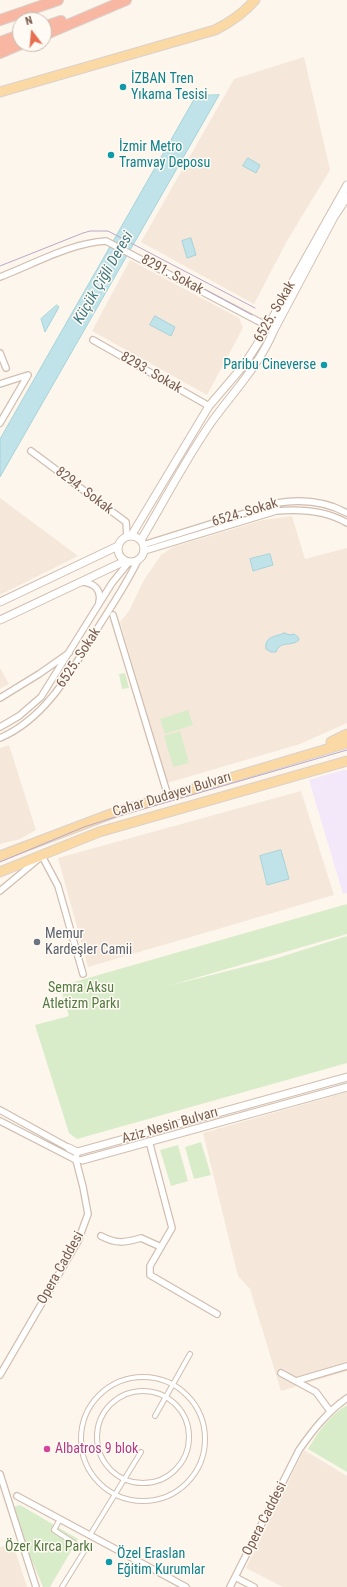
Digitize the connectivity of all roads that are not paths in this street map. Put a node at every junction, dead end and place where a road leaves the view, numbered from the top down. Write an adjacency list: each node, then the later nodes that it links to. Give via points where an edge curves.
1 (57, 0): 5 (highway)
2 (118, 0): 6 (highway)
3 (126, 0): 7 (highway)
4 (255, 0): 12 (main road, via 247,10 215,30)
5 (0, 20)
6 (52, 24)
7 (52, 32)
8 (12, 38): 9 (highway)
9 (0, 42)
10 (12, 48): 11 (highway)
11 (0, 53)
12 (0, 92)
13 (347, 185): 16 (street, 6525. Sokak)
14 (347, 197): 17 (street, 6525. Sokak)
15 (0, 277): 16 (street, 8291. Sokak, via 78,246 106,241)
16 (267, 326): 17 (street, 8291. Sokak); 22 (street, 6525. Sokak, via 244,364)
17 (274, 330): 29 (street, 6525. Sokak, via 253,369 213,420)
18 (93, 340): 22 (street, 8293. Sokak)
19 (0, 353): 20 (street)
20 (6, 368)
21 (0, 384): 23 (street, via 28,375)
22 (209, 406): 27 (street, 6525. Sokak)
23 (0, 423)
24 (31, 451): 27 (street, 8294. Sokak, via 126,522)
25 (347, 513): 29 (street, 6524. Sokak, via 328,505 296,500 277,502)
26 (347, 523): 29 (street, 6524. Sokak, via 332,516 295,509 276,511)
27 (129, 536): 28 (street, via 121,540); 29 (street)
28 (118, 546): 31 (street, via 119,554); 33 (street)
29 (143, 546): 30 (street)
30 (138, 560): 31 (street); 41 (street, 6525. Sokak, via 57,691 34,716 13,733)
31 (127, 561): 32 (street); 34 (street, 6525. Sokak)
32 (82, 582): 34 (street, via 100,590 101,595); 36 (street)
33 (0, 602)
34 (96, 609): 37 (street, 6525. Sokak)
35 (113, 615): 47 (street)
36 (0, 620)
37 (71, 651): 38 (street); 39 (street, 6525. Sokak, via 40,697 19,716)
38 (0, 698)
39 (0, 727)
40 (347, 734): 43 (main road)
41 (0, 738)
42 (347, 743): 43 (main road, Cahar Dudayev Bulvarı)
43 (291, 759): 47 (main road, Cahar Dudayev Bulvarı)
44 (347, 761): 46 (main road, Cahar Dudayev Bulvarı)
45 (347, 765): 46 (main road)
46 (316, 769): 49 (main road, Cahar Dudayev Bulvarı, via 99,832)
47 (168, 796): 48 (main road, Cahar Dudayev Bulvarı, via 110,814)
48 (0, 856)
49 (42, 856): 50 (main road, Cahar Dudayev Bulvarı); 51 (street); 52 (street, via 58,886)
50 (0, 872)
51 (0, 891)
52 (83, 974)
53 (347, 1077): 59 (street, Aziz Nesin Bulvarı)
54 (347, 1087): 57 (street, Aziz Nesin Bulvarı)
55 (0, 1110): 58 (street)
56 (0, 1121): 60 (street)
57 (149, 1140): 60 (street, Aziz Nesin Bulvarı); 62 (street, via 172,1228)
58 (69, 1148): 59 (street)
59 (77, 1152): 60 (street)
60 (79, 1160): 67 (street, Opera Caddesi, via 88,1214 78,1241)
61 (100, 1236): 62 (street, via 112,1242 141,1238)
62 (161, 1247): 63 (street, via 150,1266 150,1275)
63 (217, 1314)
64 (190, 1354): 69 (street)
65 (347, 1366): 68 (street)
66 (281, 1373): 68 (street)
67 (0, 1375)
68 (296, 1381): 72 (street, via 316,1392)
69 (174, 1384): 70 (street); 77 (street, via 191,1397 202,1416 206,1437 200,1465 193,1477 177,1492 157,1500 135,1501); 77 (street, via 155,1377 135,1376 116,1382 100,1393 88,1409 81,1428 81,1448 87,1466 98,1483)
70 (166, 1396): 73 (street); 76 (street, via 178,1406 186,1419 188,1449 181,1463 170,1474 156,1481 141,1483); 76 (street, via 151,1391 136,1391 122,1395 110,1404 101,1417 96,1431 97,1446 112,1472)
71 (347, 1398): 72 (street, Opera Caddesi)
72 (330, 1412): 81 (street, Opera Caddesi, via 311,1432 299,1450)
73 (155, 1416)
74 (141, 1452): 76 (street)
75 (0, 1474): 82 (street)
76 (125, 1480): 77 (street)
77 (114, 1494): 80 (street)
78 (17, 1496): 79 (street)
79 (60, 1519): 80 (street); 83 (street, via 54,1530 85,1550)
80 (90, 1535): 84 (street)
81 (235, 1577): 85 (street, Opera Caddesi); 86 (street)
82 (36, 1587)
83 (62, 1587)
84 (186, 1587)
85 (230, 1587)
86 (254, 1587)

